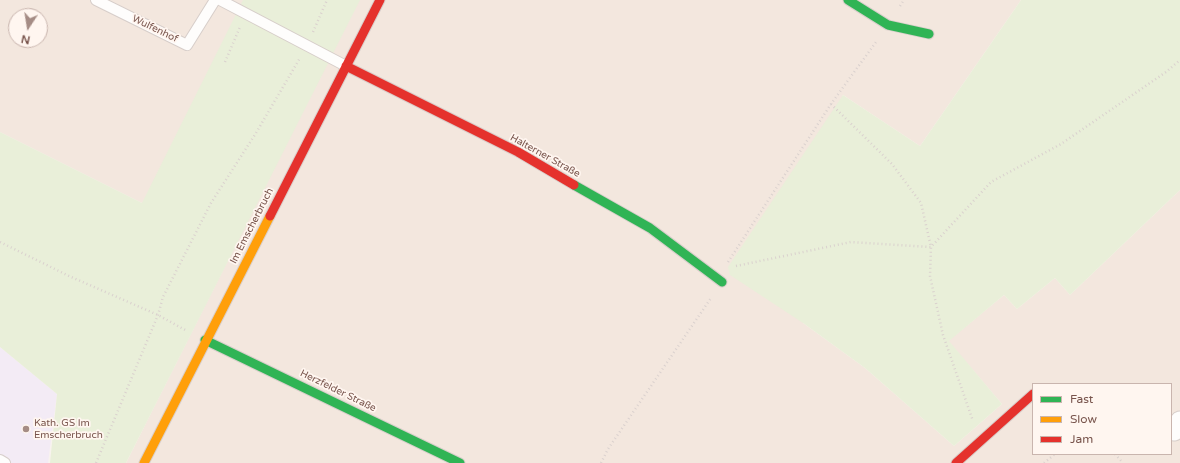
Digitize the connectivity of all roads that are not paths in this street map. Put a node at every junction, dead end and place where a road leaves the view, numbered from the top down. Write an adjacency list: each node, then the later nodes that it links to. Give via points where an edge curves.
1 (96, 0): 2 (lane, Wulfenhof, via 187,45)
2 (215, 0)
3 (220, 0): 7 (lane)
4 (380, 0): 7 (street, Im Emscherbruch)
5 (848, 0): 6 (street, via 888,25)
6 (929, 34)
7 (346, 66): 8 (street, Halterner Straße, via 518,152 650,228); 9 (street, Im Emscherbruch)
8 (722, 282)
9 (206, 340): 13 (street, Im Emscherbruch); 14 (street, Herzfelder Straße)
10 (1032, 395): 15 (street)
11 (0, 460): 12 (lane)
12 (5, 463)
13 (144, 463)
14 (460, 463)
15 (956, 463)

